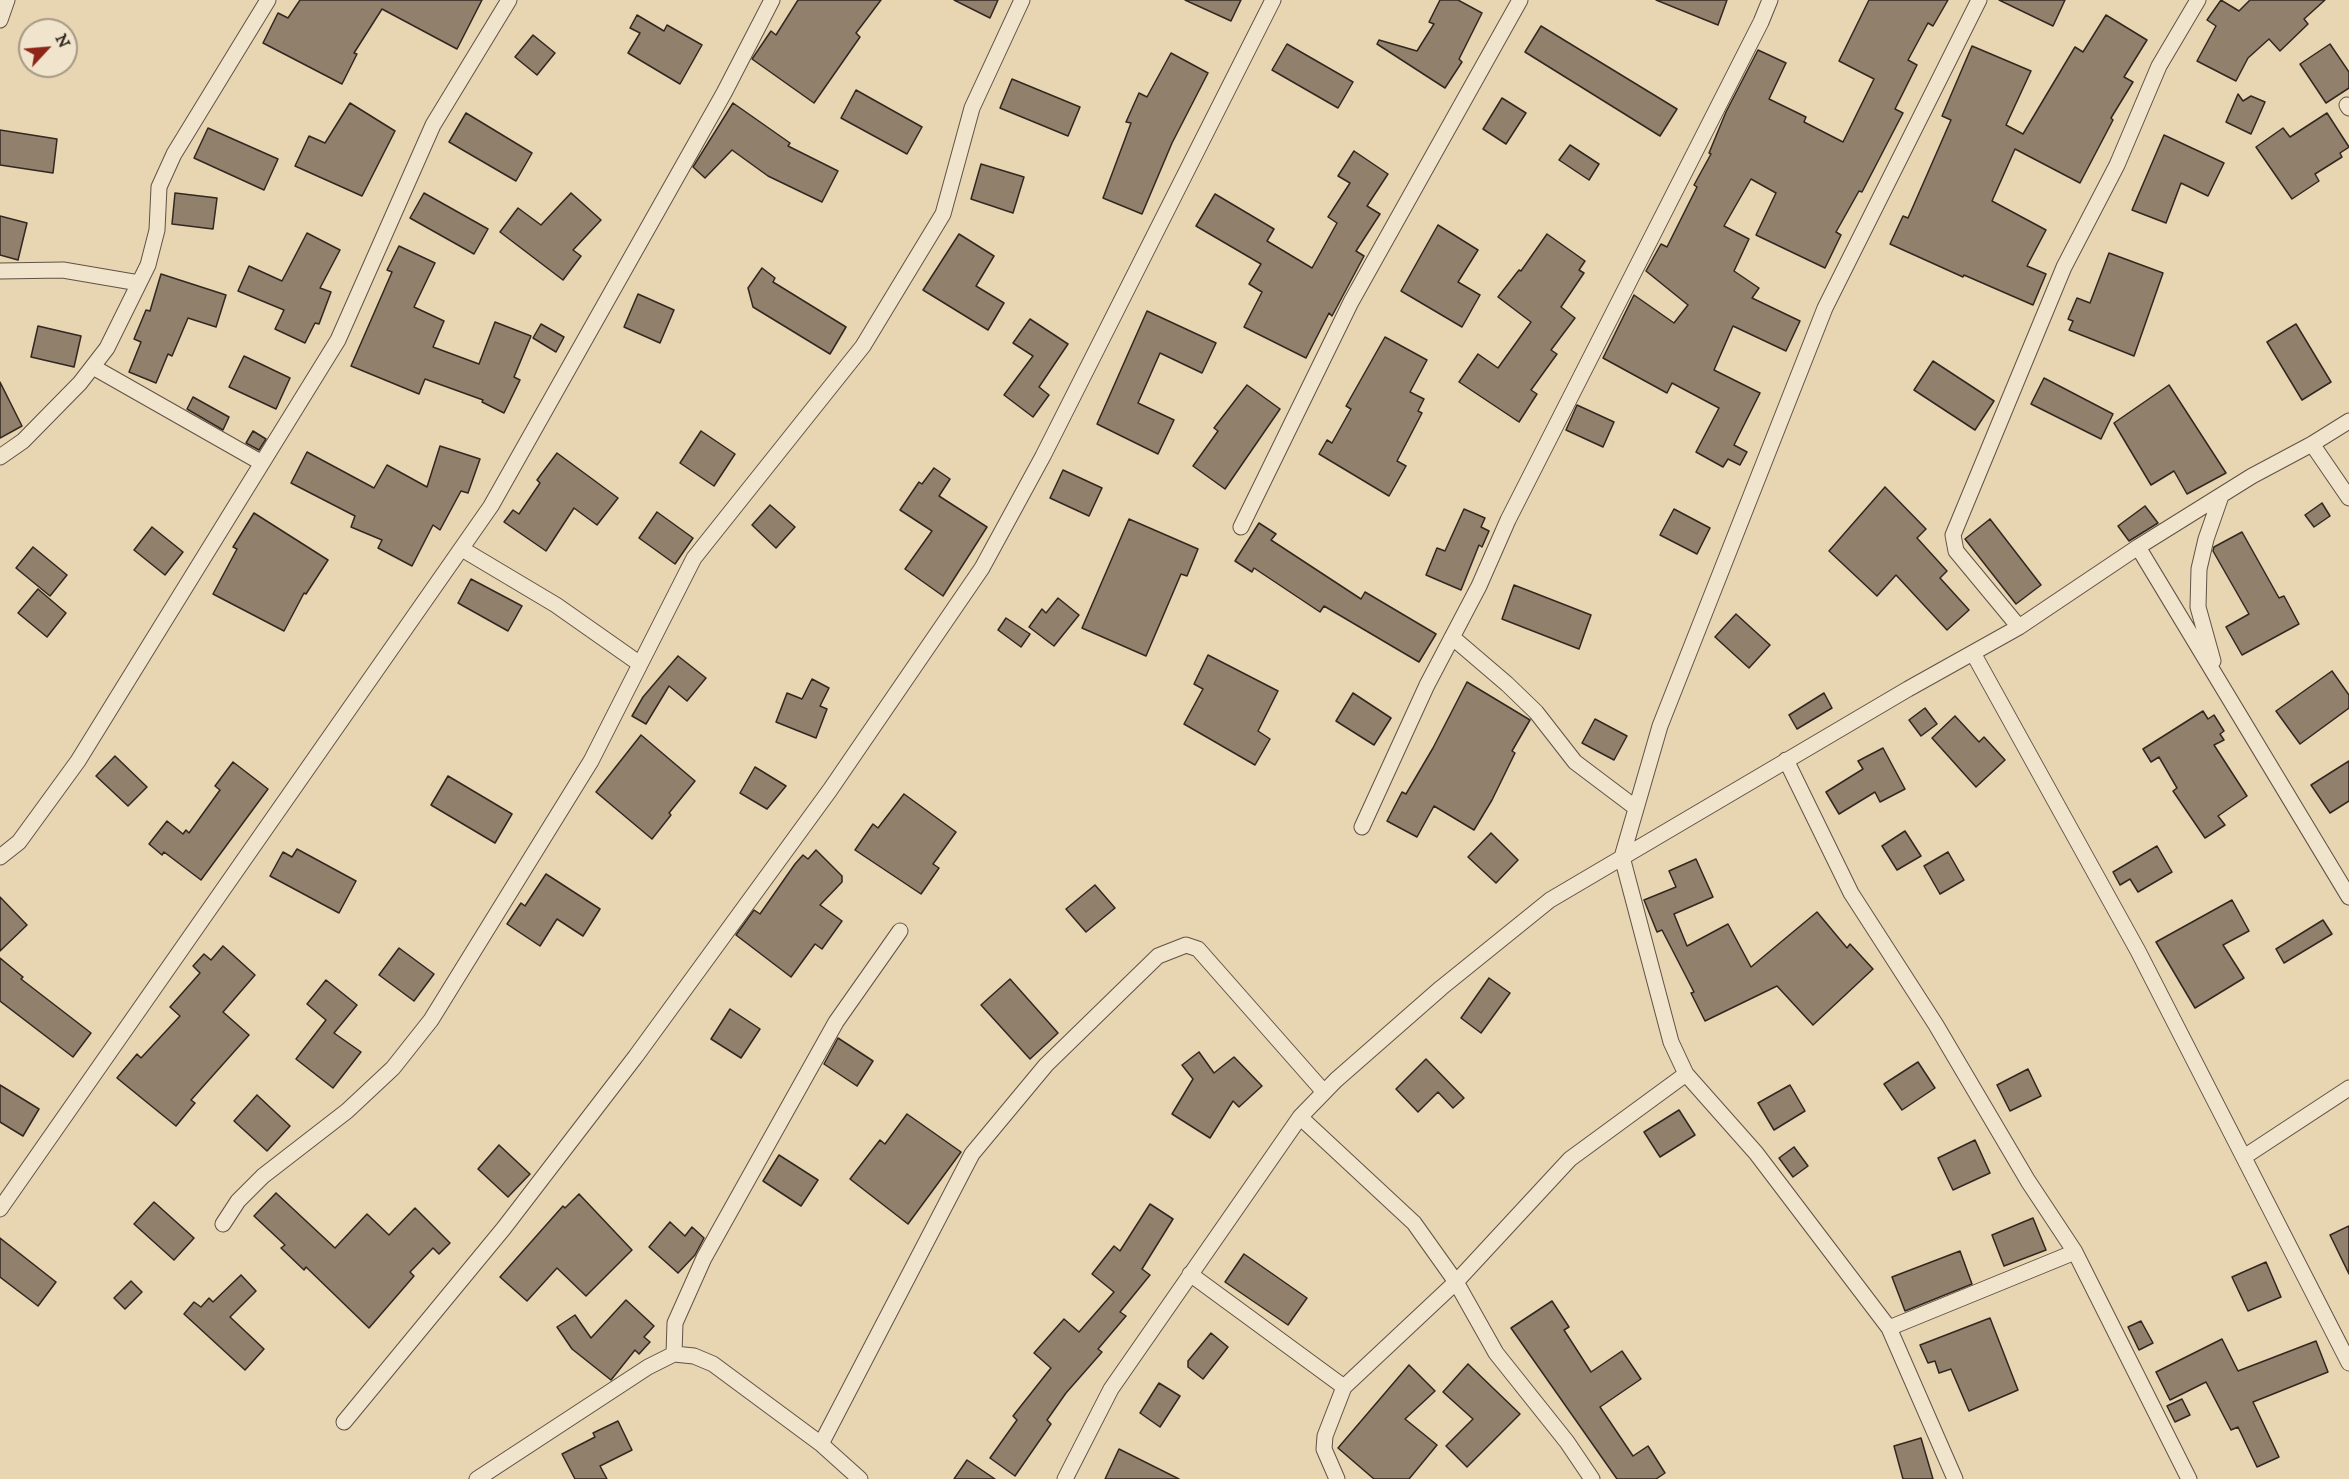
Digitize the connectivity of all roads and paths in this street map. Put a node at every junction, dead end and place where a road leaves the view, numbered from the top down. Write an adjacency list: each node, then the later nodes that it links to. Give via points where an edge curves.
1 (8, 0): 11 (street)
2 (268, 0): 13 (street, via 174,154 159,187 157,230)
3 (509, 0): 18 (street, via 433,125 338,340)
4 (772, 0): 23 (street, via 511,472)
5 (1022, 0): 27 (street, via 972,108 943,214 863,346 694,558)
6 (1273, 0): 50 (street, via 1043,456 982,568 830,790 636,1056 504,1228)
7 (1521, 0): 21 (street, via 1352,302)
8 (1770, 0): 25 (street)
9 (1979, 0): 30 (street, via 1825,308 1660,726)
10 (2198, 0): 24 (street, via 2159,66 2117,165 2064,267 1953,535 1956,551)
11 (0, 20)
12 (0, 271): 13 (street, via 63,270)
13 (139, 283): 14 (street, via 107,348)
14 (93, 367): 17 (street, via 23,441); 18 (street)
15 (2349, 421): 16 (street)
16 (2312, 444): 19 (street); 20 (street)
17 (0, 457)
18 (262, 463): 32 (street, via 78,761 19,842)
19 (2221, 496): 22 (street); 28 (street, via 2199,569 2198,607)
20 (2349, 498)
21 (1241, 527)
22 (2138, 547): 24 (street); 28 (street)
23 (462, 549): 27 (street, via 556,605); 41 (street)
24 (2019, 627): 26 (street)
25 (1452, 637): 30 (street, via 1536,712 1575,762); 31 (street)
26 (1973, 653): 29 (street); 40 (street, via 2138,951)
27 (640, 664): 42 (street, via 591,761 432,1020 393,1068 346,1111 263,1176)
28 (2219, 682): 34 (street)
29 (1786, 760): 33 (street); 43 (street, via 1851,893)
30 (1636, 808): 33 (street)
31 (1362, 827)
32 (0, 857)
33 (1622, 858): 36 (street, via 1671,1042); 38 (street, via 1550,900 1441,988)
34 (2349, 897)
35 (900, 931): 47 (street, via 836,1022 704,1258 675,1323)
36 (1686, 1074): 45 (street, via 1570,1159); 46 (street, via 1756,1153)
37 (2349, 1088): 40 (street)
38 (1324, 1092): 39 (street); 51 (street, via 1198,949 1186,945 1158,956 1046,1065 972,1154)
39 (1300, 1117): 44 (street); 45 (street, via 1414,1222)
40 (2244, 1157): 48 (street)
41 (0, 1209)
42 (223, 1224)
43 (2075, 1252): 46 (street); 58 (street)
44 (1190, 1274): 49 (street); 54 (street, via 1111,1389)
45 (1456, 1282): 49 (street); 56 (street, via 1496,1353)
46 (1890, 1328): 57 (street)
47 (674, 1354): 51 (street, via 694,1356 713,1364); 52 (street)
48 (2349, 1363)
49 (1344, 1387): 55 (street, via 1325,1436 1324,1449)
50 (344, 1422)
51 (821, 1444): 53 (street)
52 (477, 1479)
53 (860, 1479)
54 (1065, 1479)
55 (1337, 1479)
56 (1592, 1479)
57 (1955, 1479)
58 (2189, 1479)

